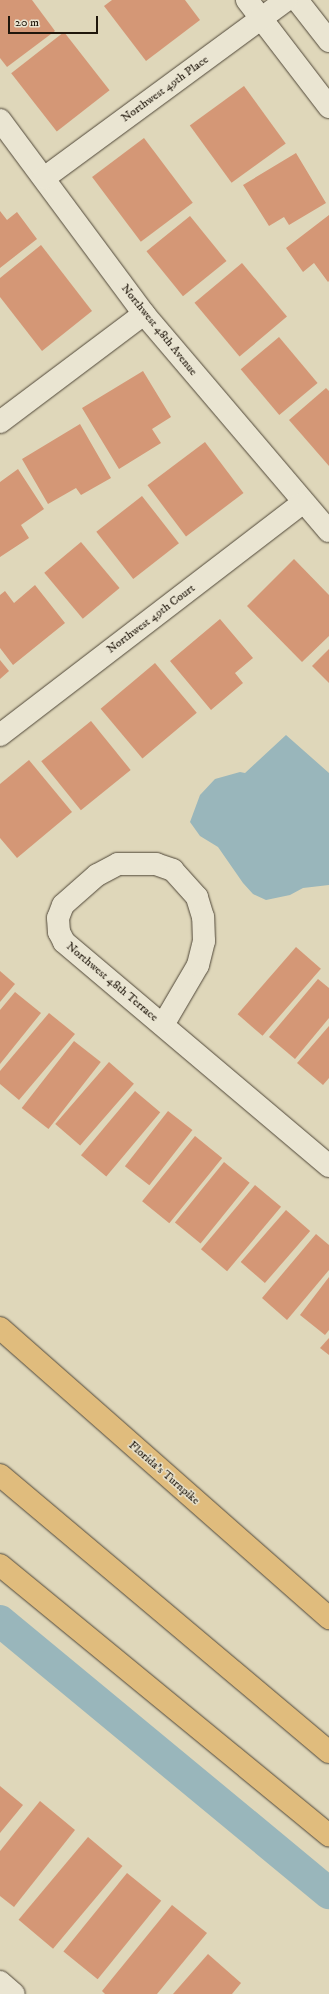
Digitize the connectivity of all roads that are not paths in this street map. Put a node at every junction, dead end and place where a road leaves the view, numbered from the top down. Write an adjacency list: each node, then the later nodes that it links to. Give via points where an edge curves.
1 (247, 0): 4 (street)
2 (286, 0): 4 (street, Northwest 49th Place)
3 (297, 0): 5 (street)
4 (261, 19): 6 (street); 8 (street, Northwest 49th Place)
5 (329, 41)
6 (329, 107)
7 (0, 120): 8 (street, Northwest 48th Avenue)
8 (44, 178): 9 (street, Northwest 48th Avenue)
9 (144, 314): 10 (street); 11 (street, Northwest 48th Avenue)
10 (0, 422)
11 (302, 503): 12 (street, Northwest 48th Avenue); 13 (street, Northwest 49th Court)
12 (329, 531)
13 (0, 735)
14 (163, 1025): 14 (street, Northwest 48th Terrace, via 198,965 204,941 203,917 197,897 173,870 156,864 118,864 97,875 63,905 58,918 59,932 72,950); 15 (street, Northwest 48th Terrace)
15 (329, 1166)
16 (0, 1328): 19 (highway, Florida's Turnpike)
17 (0, 1475): 20 (highway)
18 (0, 1565): 21 (highway)
19 (329, 1618)
20 (329, 1752)
21 (329, 1835)
22 (0, 1982): 23 (street)
23 (14, 1994)

